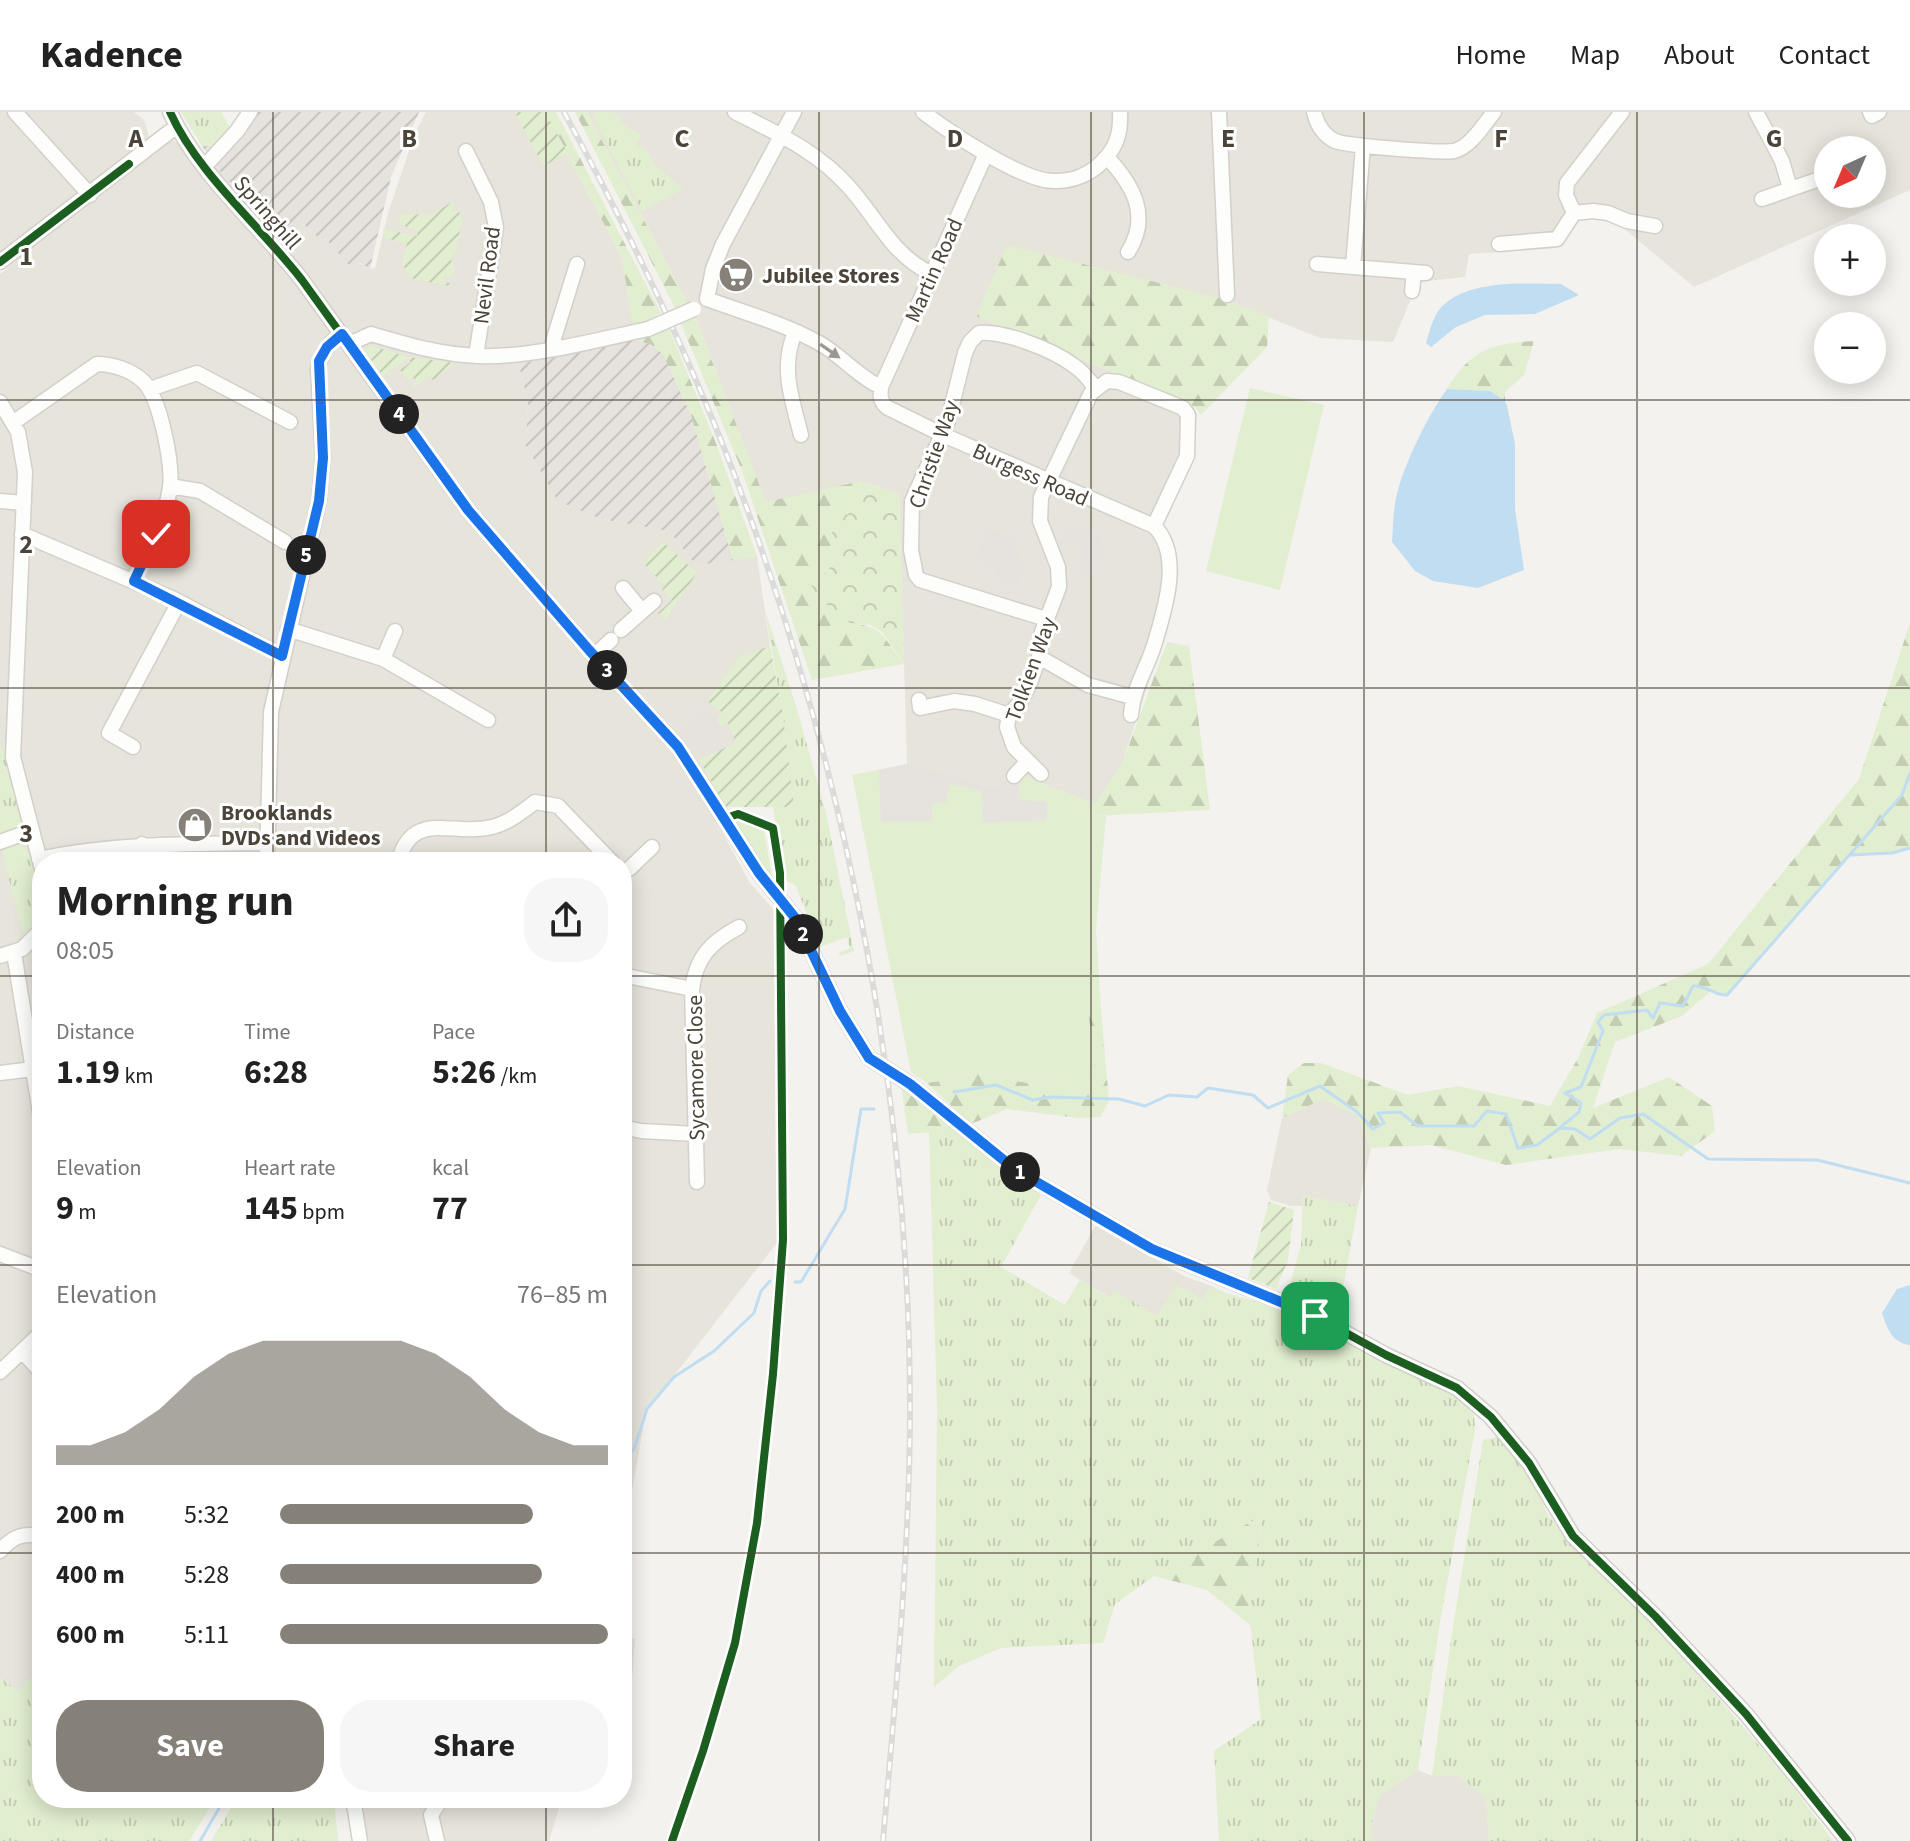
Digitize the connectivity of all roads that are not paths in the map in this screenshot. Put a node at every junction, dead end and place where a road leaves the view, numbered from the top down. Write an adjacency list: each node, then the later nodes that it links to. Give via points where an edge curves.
1 (15, 112): 22 (street)
2 (170, 112): 13 (street, Springhill)
3 (250, 112): 19 (street)
4 (735, 112): 14 (street)
5 (794, 112): 14 (street)
6 (923, 112): 17 (street)
7 (1120, 112): 18 (street, via 1119,135)
8 (1219, 112): 34 (street)
9 (1314, 112): 15 (street, via 1317,124 1336,142)
10 (1494, 112): 15 (street, via 1454,151)
11 (1622, 112): 24 (street, via 1567,183)
12 (1756, 112): 21 (street)
13 (177, 126): 19 (street, Springhill); 22 (street)
14 (781, 135): 32 (street, via 825,163 894,247); 35 (street, via 723,244)
15 (1363, 146): 31 (street)
16 (466, 151): 39 (street, Nevil Road, via 491,202 496,227)
17 (986, 154): 18 (street, via 1051,181 1081,177); 32 (street, Martin Road)
18 (1107, 157): 27 (street, via 1134,192 1138,237)
19 (205, 166): 37 (street, Springhill, via 274,244)
20 (1814, 180): 21 (street)
21 (1790, 188): 23 (street)
22 (90, 195): 28 (street)
23 (1762, 199)
24 (1574, 213): 25 (street, via 1608,213); 26 (street, via 1557,239)
25 (1655, 226)
26 (1499, 244)
27 (1128, 252)
28 (0, 262)
29 (577, 264): 38 (street)
30 (1317, 264): 31 (street)
31 (1353, 266): 33 (street, via 1420,272)
32 (932, 274): 42 (street, Martin Road)
33 (1412, 291)
34 (1227, 295)
35 (707, 299): 36 (street, Burgess Road); 38 (street, bridge, via 648,329)
36 (795, 332): 41 (street); 42 (street, Burgess Road, one-way to 42)
37 (346, 339): 39 (street, via 371,334); 63 (street, via 327,347 319,361 319,501); 66 (street, Springhill, via 468,510)
38 (551, 348): 39 (street)
39 (476, 356)
40 (771, 377): 41 (street)
41 (787, 377): 49 (street)
42 (881, 387): 48 (street, Burgess Road, via 882,403 888,408)
43 (1095, 388): 48 (street, Christie Way, via 1063,359 1002,334 979,333 965,353); 50 (street, Tolkien Way); 54 (street, via 1119,382 1183,408 1188,415 1187,456)
44 (150, 389): 46 (street, via 127,371 97,364); 47 (street, via 197,373); 51 (street, via 168,450)
45 (0, 402): 46 (street)
46 (14, 422): 53 (street, via 22,446)
47 (290, 422)
48 (941, 434): 50 (street, Burgess Road); 62 (street, Christie Way, via 912,501 916,575 926,583)
49 (801, 435)
50 (1047, 480): 54 (street, Burgess Road); 62 (street, Tolkien Way, via 1040,521 1058,567 1059,587)
51 (170, 486): 56 (street, via 200,491); 57 (street)
52 (0, 501): 53 (street)
53 (24, 503): 55 (street)
54 (1154, 526): 69 (street, via 1166,546 1168,597)
55 (22, 534): 57 (street); 74 (street)
56 (277, 542)
57 (134, 581): 60 (street)
58 (623, 588): 61 (street)
59 (654, 601): 61 (street)
60 (179, 602): 65 (street); 75 (street, via 109,733)
61 (642, 611): 66 (street)
62 (1046, 619): 67 (street, Tolkien Way)
63 (288, 629): 65 (street); 68 (street)
64 (395, 631): 68 (street)
65 (282, 656): 81 (street, via 271,712)
66 (594, 656): 114 (street, Springhill, via 678,747 759,873 796,919 869,1058 910,1084 1016,1170 1152,1249 1315,1316 1457,1388 1491,1417 1529,1463 1573,1536 1746,1714)
67 (1039, 657): 69 (street, via 1088,685); 71 (street, Tolkien Way, via 1021,701)
68 (383, 659): 73 (street)
69 (1132, 697): 72 (street)
70 (919, 700): 71 (street, via 920,708 954,701)
71 (1009, 715): 76 (street, Tolkien Way, via 1014,747)
72 (1131, 715)
73 (488, 720)
74 (7, 734): 79 (street)
75 (133, 747)
76 (1027, 762): 77 (street, Tolkien Way); 78 (street)
77 (1041, 774)
78 (1014, 776)
79 (31, 831): 80 (street); 84 (street)
80 (0, 842)
81 (268, 843): 82 (street); 87 (street)
82 (142, 844): 85 (street); 86 (street)
83 (652, 847): 90 (street)
84 (37, 852)
85 (78, 852)
86 (142, 852)
87 (268, 852)
88 (401, 852): 89 (street, via 413,834 425,828 493,827 535,802 558,806)
89 (602, 852)
90 (632, 866)
91 (739, 927): 95 (street, Sycamore Close, via 699,960)
92 (32, 941): 93 (street)
93 (7, 954): 96 (street)
94 (632, 977): 95 (street)
95 (692, 989): 100 (street, Sycamore Close)
96 (32, 1065)
97 (32, 1069): 98 (street)
98 (0, 1073)
99 (632, 1129): 100 (street)
100 (696, 1134): 101 (street, Sycamore Close)
101 (697, 1182)
102 (0, 1254): 103 (street)
103 (32, 1265)
104 (32, 1342): 105 (street)
105 (22, 1351): 106 (street); 107 (street)
106 (32, 1362)
107 (0, 1372)
108 (32, 1535): 109 (street, via 15,1537)
109 (0, 1551)
110 (355, 1808): 112 (street)
111 (436, 1808): 113 (street, via 431,1815)
112 (360, 1841)
113 (437, 1841)
114 (1848, 1841)

